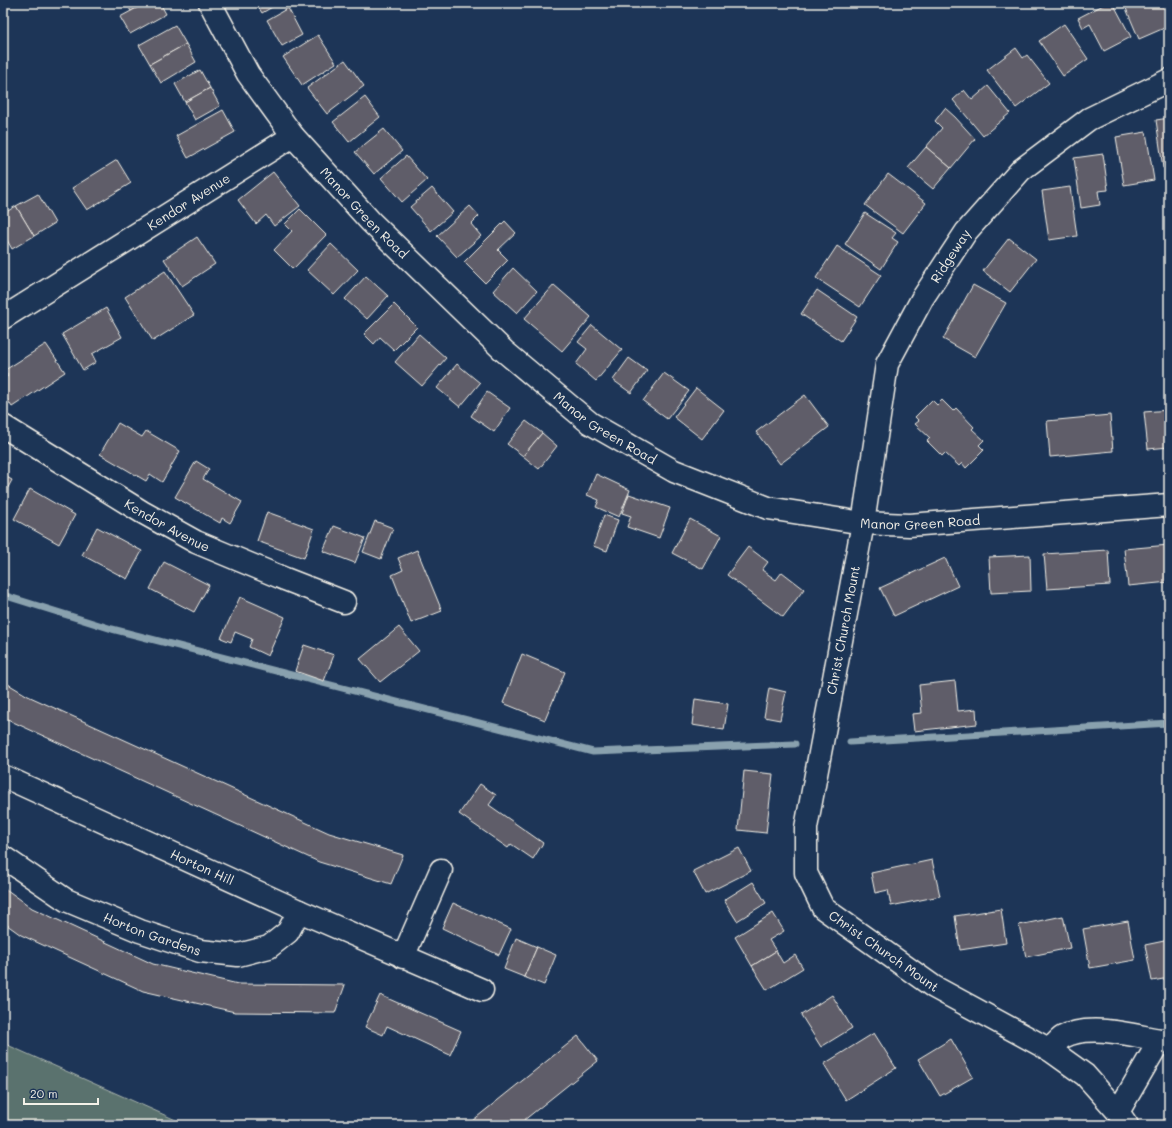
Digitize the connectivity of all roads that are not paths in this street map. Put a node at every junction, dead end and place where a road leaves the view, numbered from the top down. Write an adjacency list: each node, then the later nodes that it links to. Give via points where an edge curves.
1 (210, 3): 3 (street, Manor Green Road, via 248,74)
2 (1169, 80): 7 (street, Ridgeway, via 1090,119 1021,170 966,232 922,299 887,364)
3 (293, 136): 4 (street, Kendor Avenue); 7 (street, Manor Green Road, via 372,222 498,345 590,423 674,471 768,508)
4 (3, 318)
5 (3, 426): 8 (street, Kendor Avenue, via 142,512 196,542)
6 (1169, 505): 7 (street, Manor Green Road, via 909,525)
7 (862, 523): 16 (street, Christ Church Mount, via 806,828 806,873 823,908 934,987)
8 (344, 602)
9 (3, 776): 12 (street, Horton Hill)
10 (3, 857): 12 (street, Horton Gardens, via 66,900 140,931 200,951 238,955 268,947 288,932)
11 (441, 870): 13 (street)
12 (300, 912): 13 (street, Horton Hill)
13 (402, 956): 14 (street, Horton Hill)
14 (482, 990)
15 (1164, 1040): 16 (street, via 1098,1030 1078,1031 1062,1038); 17 (street)
16 (1050, 1050): 17 (street, Christ Church Mount, via 1085,1076)
17 (1122, 1119)

